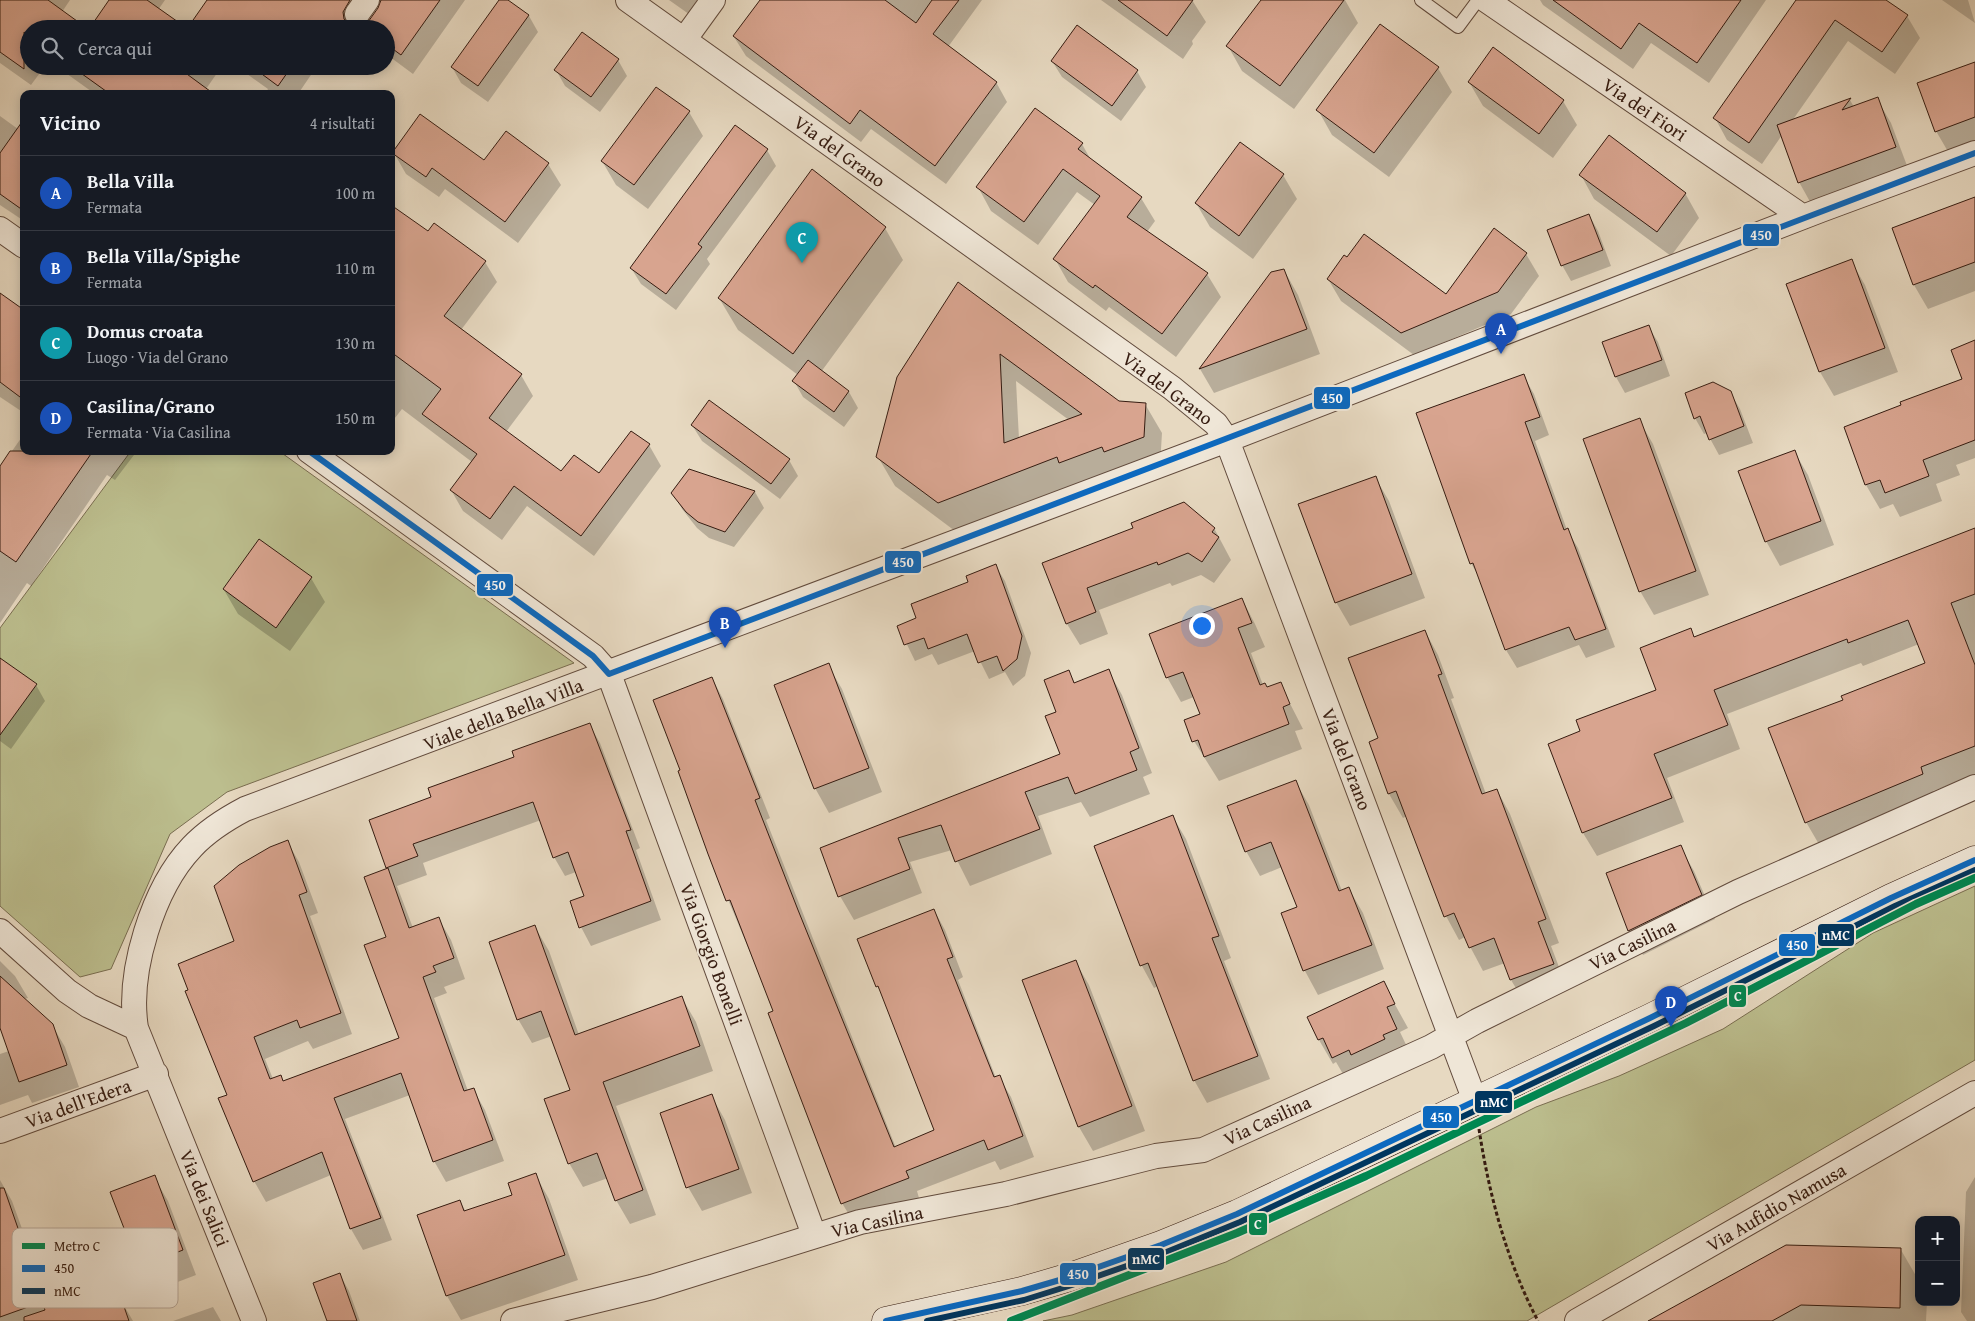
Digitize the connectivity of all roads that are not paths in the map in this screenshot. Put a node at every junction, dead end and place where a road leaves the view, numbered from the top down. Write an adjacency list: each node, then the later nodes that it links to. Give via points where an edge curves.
1 (628, 0): 6 (street, Via del Grano)
2 (713, 0): 6 (street)
3 (1421, 0): 4 (lane, via 1458,27)
4 (1478, 0)
5 (1486, 0): 8 (street, Via dei Fiori)
6 (684, 40): 11 (street, Via del Grano, via 1172,388 1216,424)
7 (1975, 153): 8 (street, Viale della Bella Villa)
8 (1803, 217): 11 (street, Viale della Bella Villa)
9 (0, 229): 10 (street)
10 (20, 243)
11 (1227, 440): 13 (street, Viale della Bella Villa); 18 (street, Via del Grano)
12 (315, 455): 13 (street, via 593,656)
13 (609, 674): 17 (street, Viale della Bella Villa, via 245,809 208,832 172,872 159,901 134,980); 23 (street, Via Giorgio Bonelli)
14 (1975, 787): 18 (street, Via Casilina, via 1738,892)
15 (1975, 860): 21 (main road)
16 (0, 931): 17 (street, via 67,991 89,1006)
17 (136, 1028): 19 (street, Viale della Bella Villa)
18 (1451, 1035): 21 (street, Via del Grano); 23 (street, Via Casilina, via 1203,1150 1148,1158 1006,1194 860,1222)
19 (156, 1074): 22 (street, Via dell'Edera); 24 (street, Via dei Salici)
20 (1975, 1093): 27 (street, Via Aufidio Namusa)
21 (1475, 1101): 26 (main road, via 1161,1246 1022,1291)
22 (0, 1131)
23 (814, 1235): 25 (street, Via Casilina, via 644,1290)
24 (254, 1321)
25 (513, 1321)
26 (886, 1321)
27 (1576, 1321)

